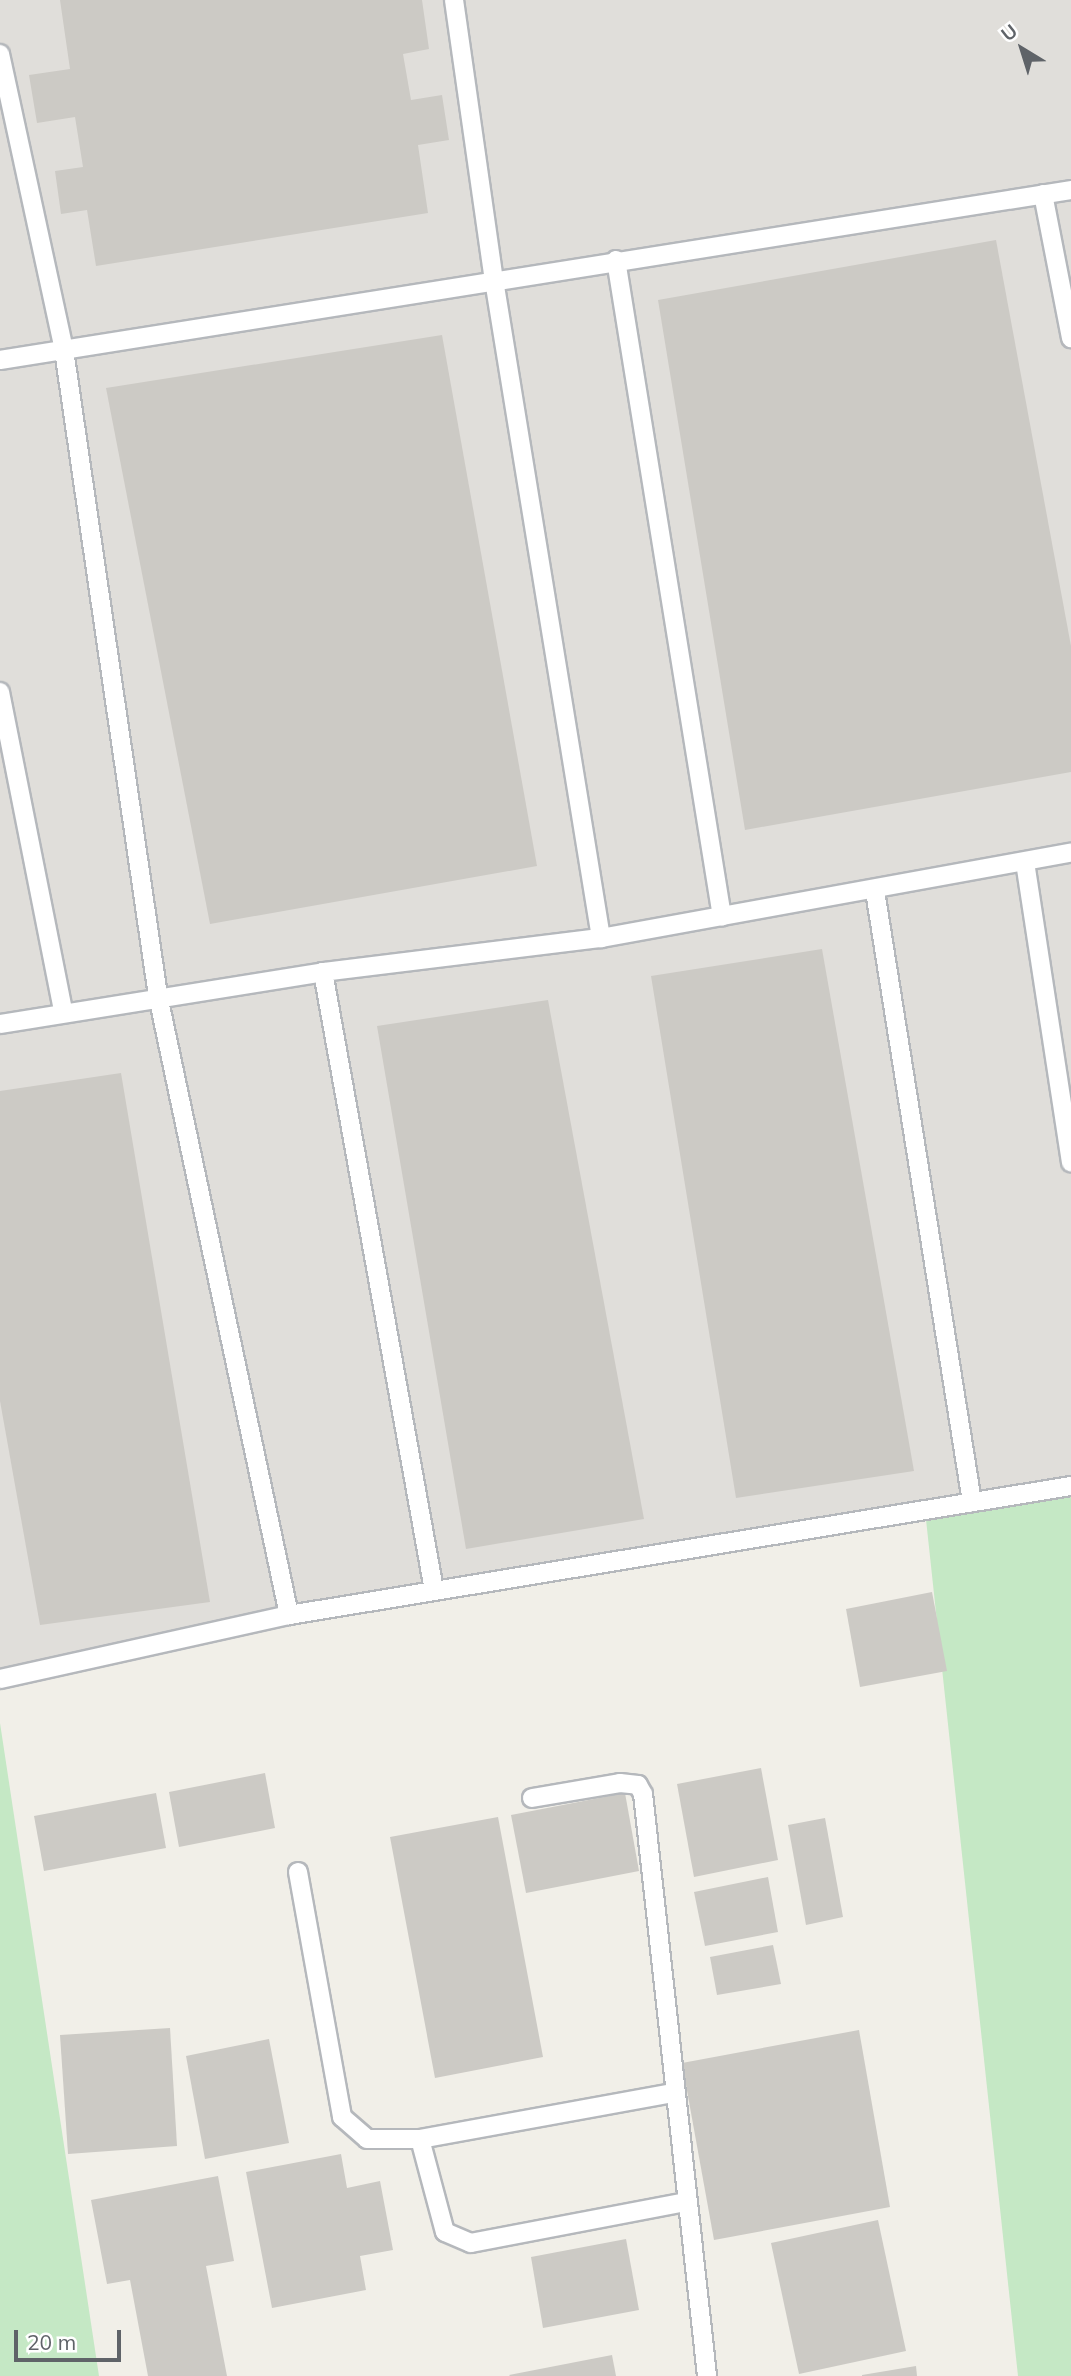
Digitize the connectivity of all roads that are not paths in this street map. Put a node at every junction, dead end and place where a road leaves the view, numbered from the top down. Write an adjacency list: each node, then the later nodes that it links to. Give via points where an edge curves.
1 (454, 0): 6 (lane)
2 (0, 54): 8 (lane)
3 (1071, 190): 4 (lane)
4 (1043, 194): 5 (lane); 7 (lane)
5 (616, 260): 6 (lane); 14 (lane)
6 (494, 280): 8 (lane); 15 (lane)
7 (1071, 338)
8 (64, 350): 9 (lane); 17 (lane)
9 (0, 360)
10 (0, 692): 18 (lane)
11 (1071, 853): 12 (lane)
12 (1025, 862): 13 (lane); 20 (lane)
13 (875, 891): 14 (lane); 22 (lane)
14 (722, 917): 15 (lane)
15 (601, 938): 16 (lane)
16 (323, 972): 17 (lane); 23 (lane)
17 (158, 996): 18 (lane); 24 (lane)
18 (63, 1010): 19 (lane)
19 (0, 1024)
20 (1071, 1163)
21 (1071, 1486): 22 (lane)
22 (972, 1502): 23 (lane)
23 (434, 1590): 24 (lane)
24 (289, 1615): 25 (lane)
25 (0, 1679)
26 (533, 1798): 28 (lane, via 620,1783 638,1785 643,1794)
27 (299, 1872): 29 (lane, via 342,2117 367,2139)
28 (673, 2093): 29 (lane); 30 (lane)
29 (420, 2139): 30 (lane, via 439,2220 457,2240 471,2243)
30 (686, 2202): 31 (lane)
31 (707, 2376)

